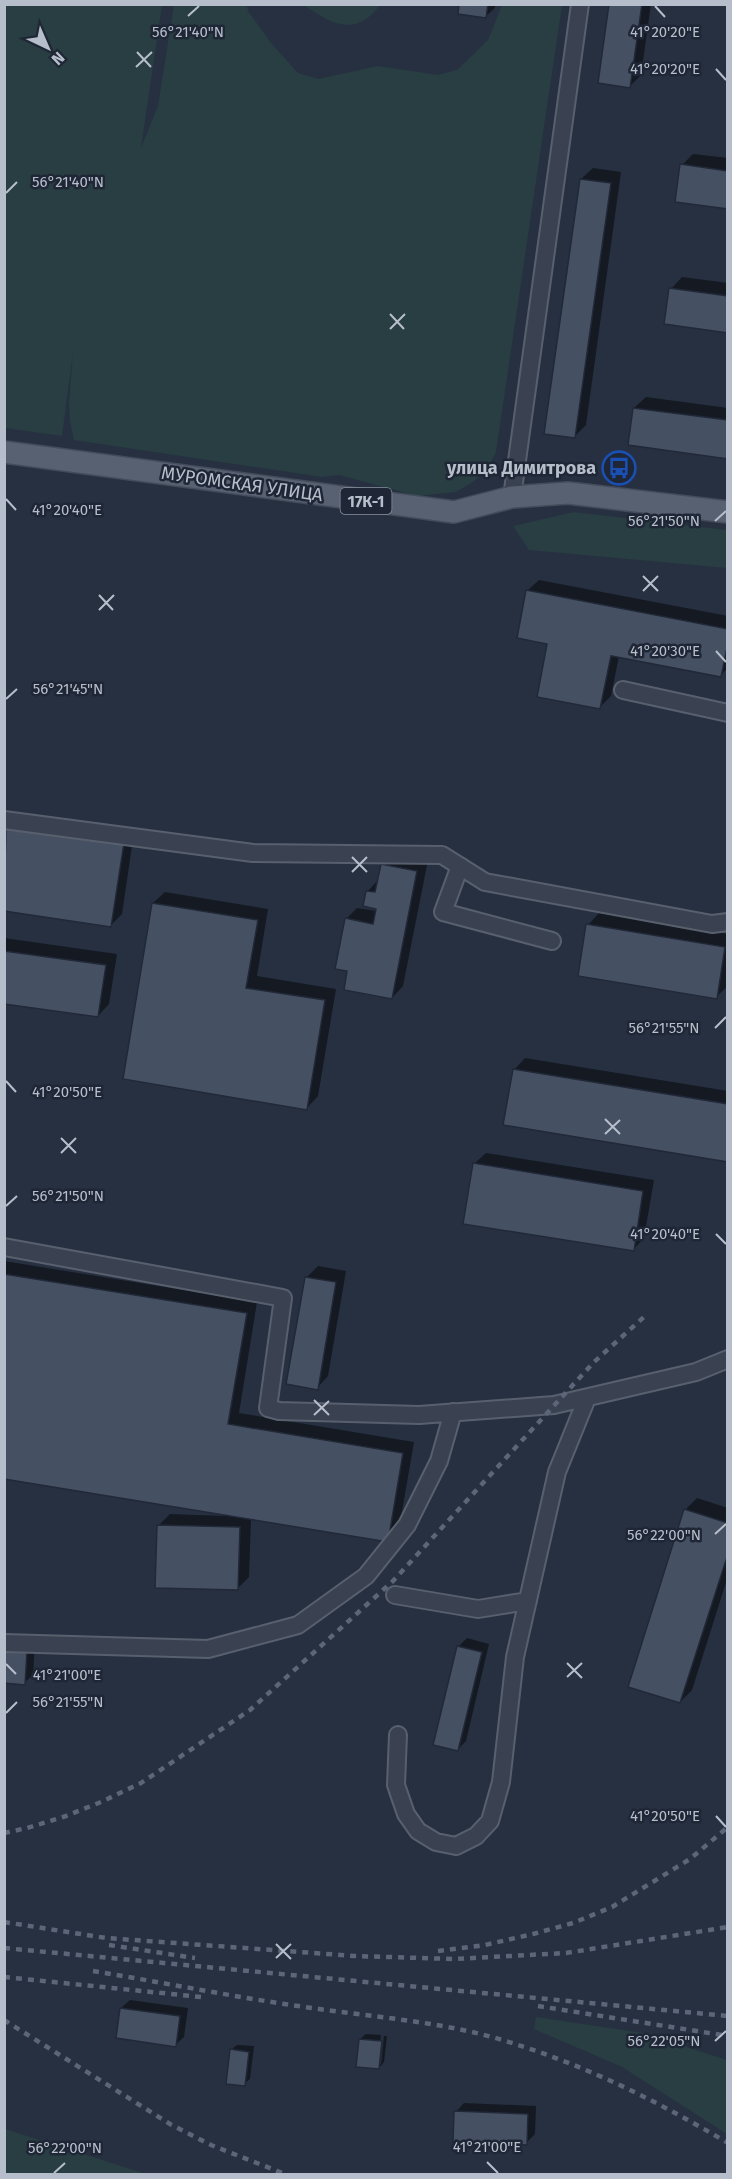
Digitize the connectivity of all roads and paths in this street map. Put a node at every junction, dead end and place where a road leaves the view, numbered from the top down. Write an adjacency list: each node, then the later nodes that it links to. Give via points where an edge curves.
1 (580, 4): 3 (street)
2 (4, 452): 3 (main road, МУРОМСКАЯ УЛИЦА / 17К-1, via 454,512)
3 (512, 496): 4 (main road, МУРОМСКАЯ УЛИЦА / 17К-1, via 568,493)
4 (728, 512)
5 (623, 690): 6 (street)
6 (728, 713)
7 (4, 820): 8 (street, via 253,853 442,855)
8 (460, 866): 9 (street, via 485,882 712,924); 10 (street, via 443,912)
9 (728, 922)
10 (552, 941)
11 (4, 1247): 14 (street, via 283,1299 268,1408 279,1412)
12 (728, 1359): 13 (street, via 696,1372)
13 (587, 1398): 14 (street, via 554,1405); 16 (street, via 557,1472)
14 (453, 1412): 17 (street, via 440,1461 407,1525 366,1576 298,1625 208,1649)
15 (395, 1595): 16 (street, via 478,1609)
16 (528, 1601): 18 (street, via 515,1657 501,1782 490,1821 476,1836 456,1846 436,1842 418,1831 406,1814 396,1785)
17 (4, 1643)
18 (398, 1735)

